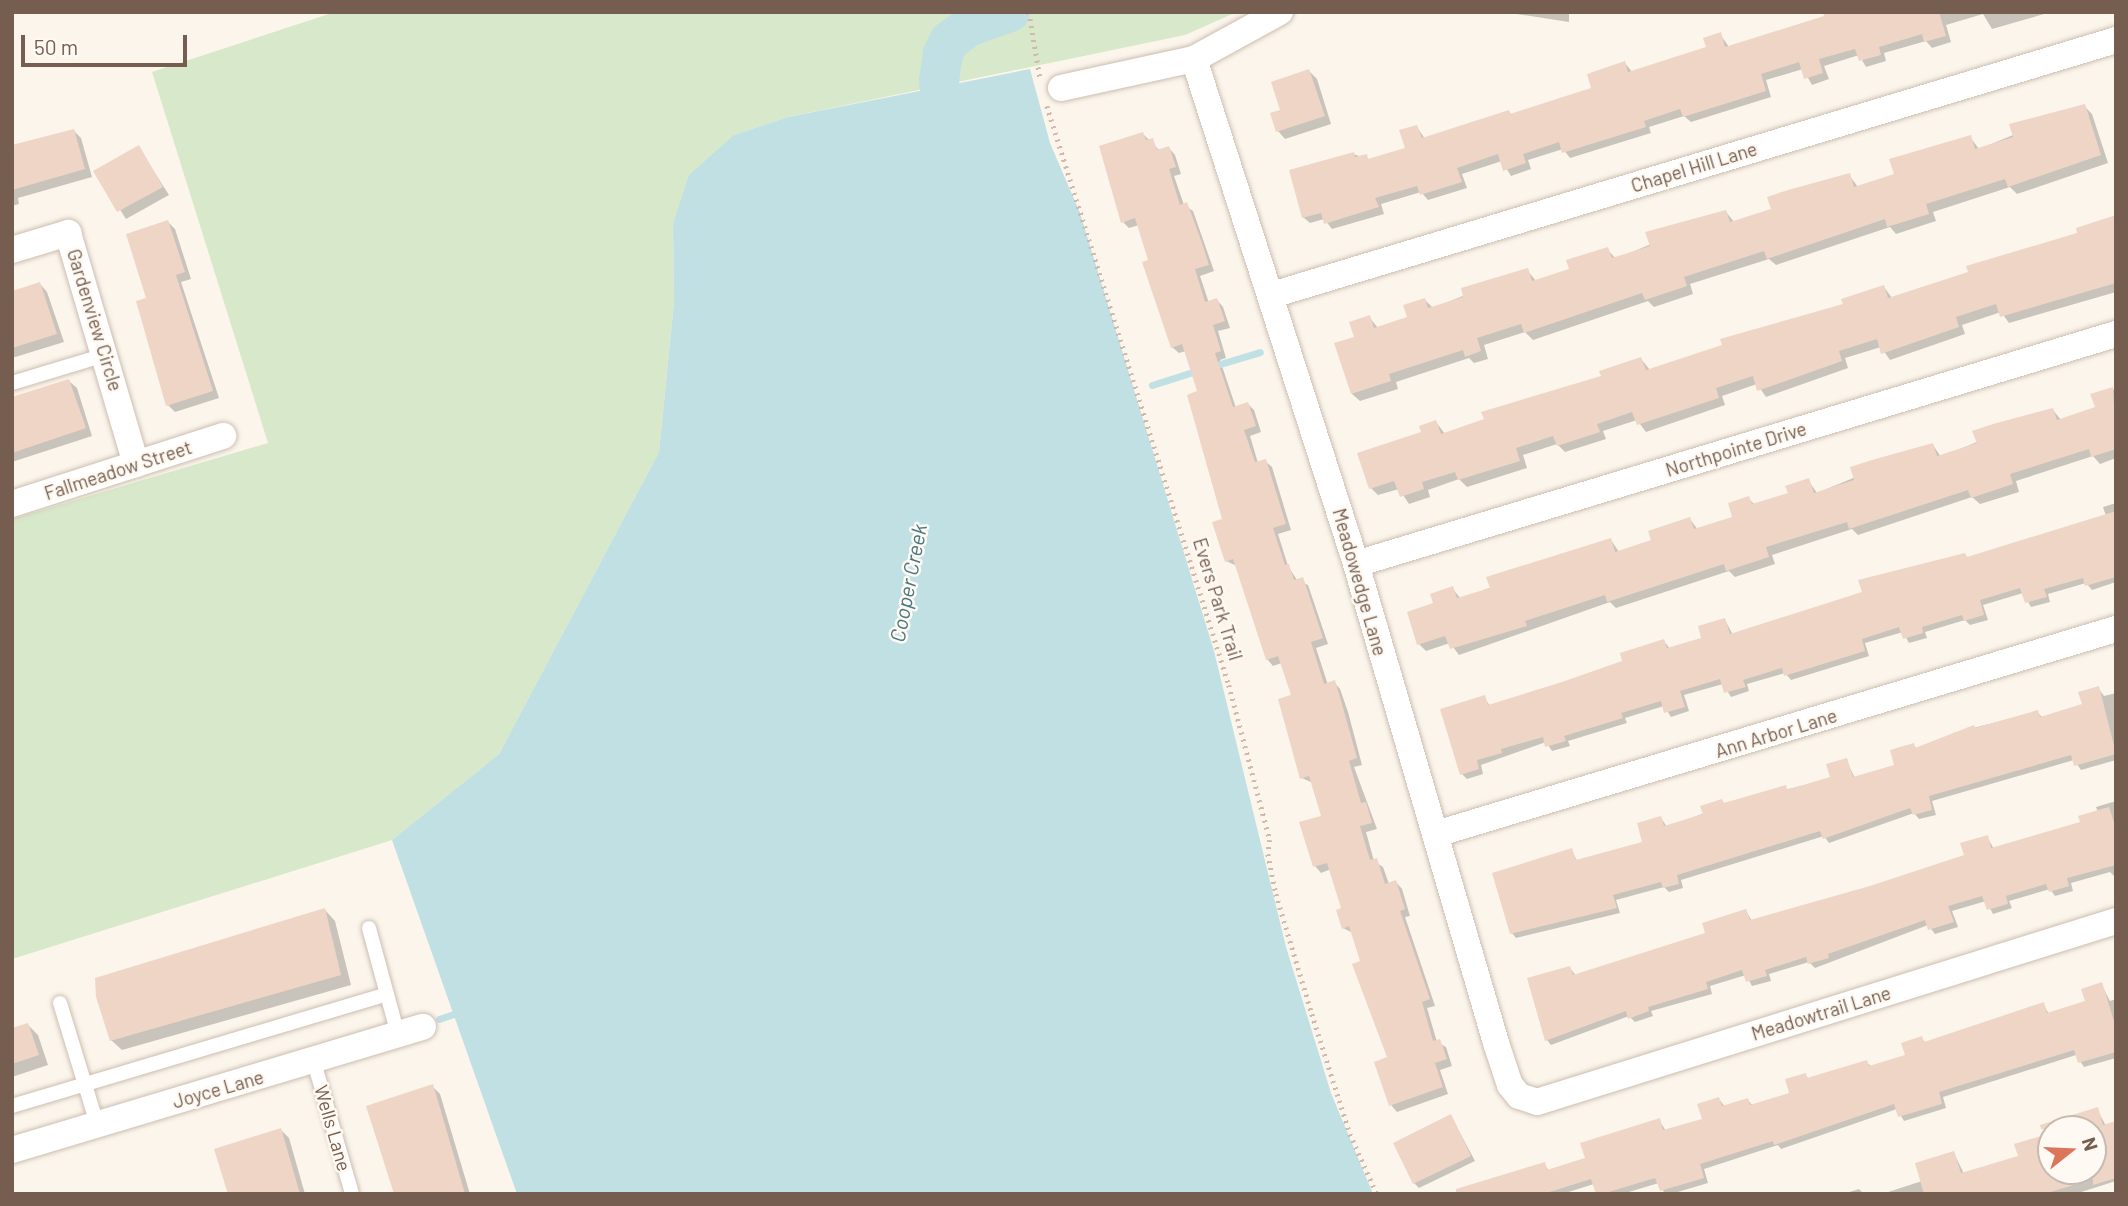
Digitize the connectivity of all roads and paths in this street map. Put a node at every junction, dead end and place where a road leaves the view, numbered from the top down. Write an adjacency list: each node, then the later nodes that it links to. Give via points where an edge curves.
1 (1029, 12): 5 (path, Evers Park Trail)
2 (1280, 12): 4 (street)
3 (2116, 40): 7 (street, Chapel Hill Lane)
4 (1194, 59): 5 (street); 7 (street, Meadowedge Lane)
5 (1049, 90): 30 (path, Evers Park Trail, via 1230,685 1270,840 1276,894 1350,1134)
6 (12, 250): 9 (street, Gardenview Circle, via 68,233)
7 (1272, 295): 14 (street, Meadowedge Lane)
8 (2116, 334): 14 (street, Northpointe Drive)
9 (105, 355): 10 (lane); 12 (street, Gardenview Circle)
10 (12, 383)
11 (223, 436): 12 (street, Fallmeadow Street)
12 (136, 464): 13 (street, Fallmeadow Street)
13 (12, 504)
14 (1356, 564): 16 (street, Meadowedge Lane)
15 (2116, 629): 16 (street, Ann Arbor Lane)
16 (1436, 834): 25 (street, Meadowedge Lane, via 1510,1085)
17 (2116, 921): 25 (street, Meadowtrail Lane, via 1537,1102)
18 (369, 928): 19 (lane)
19 (387, 993): 22 (lane); 24 (lane)
20 (60, 1003): 24 (lane)
21 (423, 1027): 22 (street, Joyce Lane)
22 (398, 1035): 23 (street, Joyce Lane)
23 (314, 1062): 27 (street, Joyce Lane); 29 (lane, Wells Lane)
24 (85, 1084): 26 (lane); 27 (lane)
25 (1527, 1101)
26 (12, 1107)
27 (97, 1124): 28 (street, Joyce Lane)
28 (12, 1150)
29 (352, 1194)
30 (1377, 1194)

